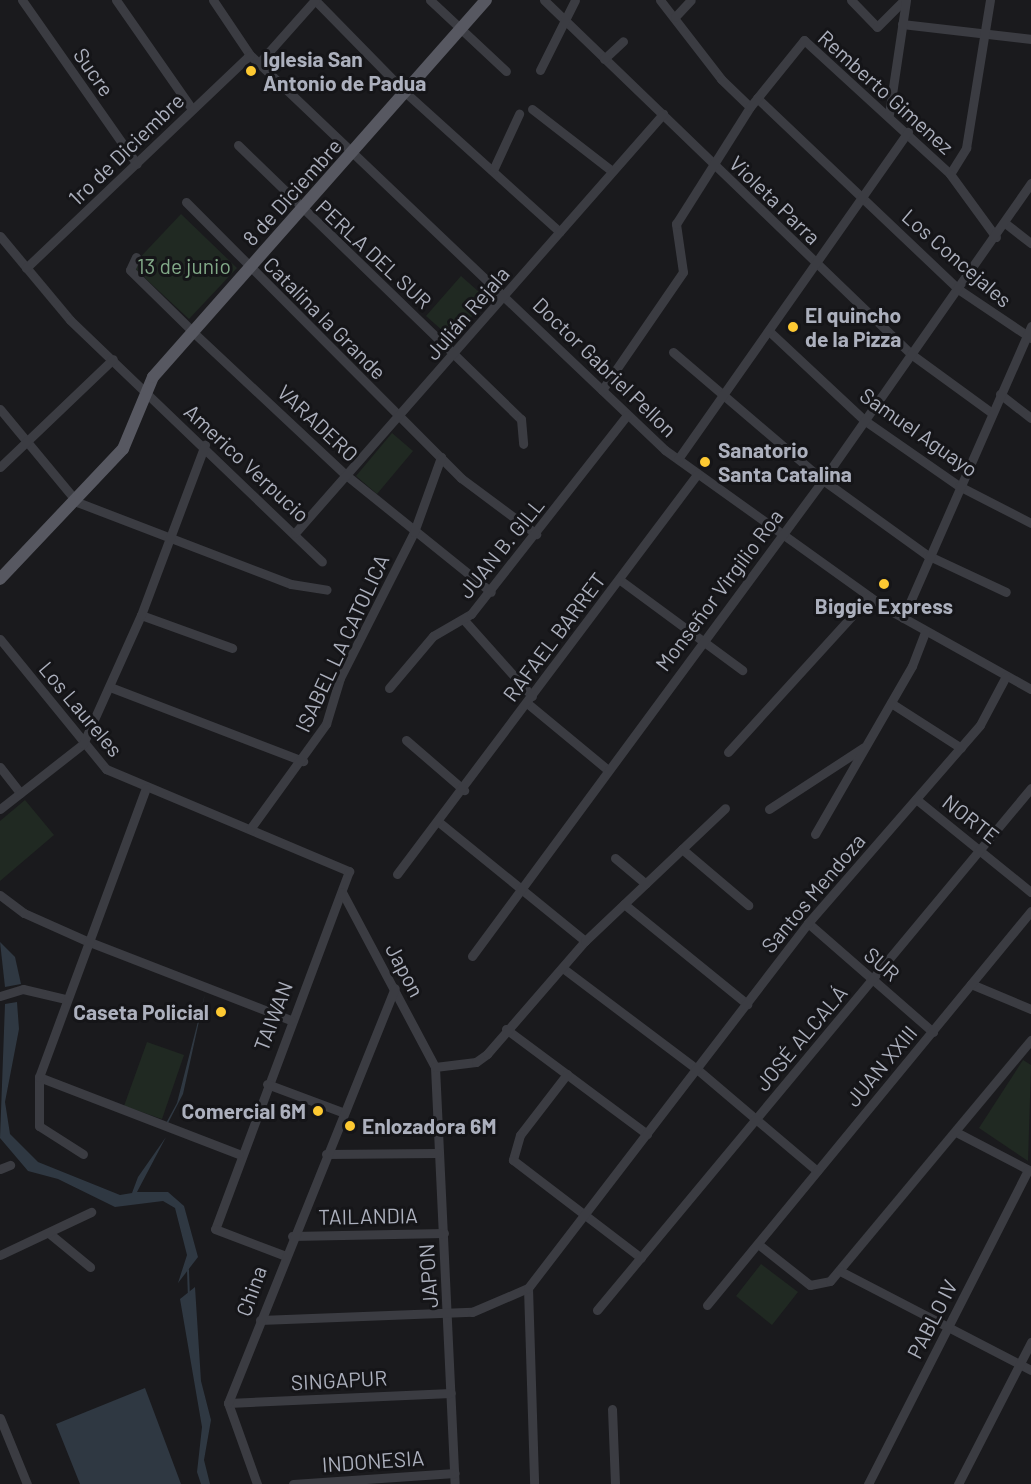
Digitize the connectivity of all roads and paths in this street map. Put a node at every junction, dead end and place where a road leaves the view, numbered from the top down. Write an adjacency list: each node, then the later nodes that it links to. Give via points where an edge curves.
1 (22, 0): 37 (street, Sucre)
2 (116, 0): 29 (street)
3 (213, 0): 21 (street, Doctor Gabriel Pellon)
4 (315, 0): 23 (street); 26 (street)
5 (430, 0): 17 (street)
6 (486, 0): 17 (main road, 8 de Diciembre)
7 (544, 0): 15 (street, Violeta Parra)
8 (575, 0): 15 (street)
9 (660, 0): 14 (street)
10 (691, 0): 14 (street)
11 (851, 0): 12 (street, via 877,27)
12 (905, 0): 16 (street)
13 (990, 0): 18 (street)
14 (675, 17): 28 (street, via 721,79)
15 (564, 20): 22 (street, Violeta Parra); 24 (street)
16 (902, 24): 18 (street); 33 (street)
17 (460, 30): 25 (street); 26 (main road, 8 de Diciembre)
18 (984, 36): 19 (street); 41 (street, via 966,148)
19 (1031, 39)
20 (623, 41): 22 (street)
21 (250, 55): 23 (street, Doctor Gabriel Pellon); 29 (street, 1ro de Diciembre)
22 (604, 59): 32 (street, Violeta Parra)
23 (259, 63): 36 (street, Doctor Gabriel Pellon)
24 (540, 70)
25 (506, 71)
26 (406, 93): 36 (main road, 8 de Diciembre); 39 (street)
27 (757, 98): 28 (street, Remberto Gimenez); 33 (street, Remberto Gimenez, via 806,40); 43 (street, Los Concejales)
28 (750, 107): 38 (street, Remberto Gimenez)
29 (192, 109): 37 (street, 1ro de Diciembre)
30 (532, 109): 40 (street)
31 (519, 114): 39 (street)
32 (663, 114): 38 (street, Violeta Parra); 40 (street, Julián Rejala)
33 (889, 114): 34 (street, Remberto Gimenez)
34 (908, 132): 41 (street, Remberto Gimenez); 43 (street)
35 (238, 145): 45 (street, PERLA DEL SUR)
36 (356, 151): 45 (main road, 8 de Diciembre); 56 (street, Doctor Gabriel Pellon)
37 (136, 164): 53 (street, 1ro de Diciembre)
38 (713, 165): 52 (street, Violeta Parra); 65 (street, Remberto Gimenez, via 676,224 686,264)
39 (494, 168): 47 (street)
40 (612, 171): 47 (street, Julián Rejala)
41 (950, 174): 49 (street, Remberto Gimenez)
42 (1031, 183): 46 (street, Monseñor Virgilio Roa)
43 (863, 199): 52 (street); 55 (street, Los Concejales)
44 (186, 202): 54 (street, Catalina la Grande)
45 (301, 211): 54 (main road, 8 de Diciembre); 63 (street, PERLA DEL SUR)
46 (1005, 223): 49 (street, Monseñor Virgilio Roa); 50 (street)
47 (560, 232): 56 (street, Julián Rejala)
48 (0, 236): 53 (street, Americo Verpucio)
49 (996, 237): 55 (street, Monseñor Virgilio Roa)
50 (1031, 243)
51 (136, 257): 59 (street, VARADERO, via 130,270)
52 (817, 265): 58 (street); 62 (street, Violeta Parra)
53 (26, 268): 64 (street, Americo Verpucio, via 70,320)
54 (249, 269): 59 (main road, 8 de Diciembre); 72 (street, Catalina la Grande)
55 (958, 289): 60 (street, Los Concejales); 62 (street, Monseñor Virgilio Roa)
56 (505, 297): 63 (street, Julián Rejala); 65 (street, Doctor Gabriel Pellon)
57 (1031, 326): 60 (street)
58 (770, 332): 68 (street); 74 (street, Samuel Aguayo)
59 (194, 333): 66 (main road, 8 de Diciembre, via 153,377); 82 (street, VARADERO)
60 (1028, 337): 67 (street)
61 (673, 352): 68 (street)
62 (911, 354): 70 (street, Violeta Parra); 74 (street, Monseñor Virgilio Roa)
63 (455, 355): 72 (street, Julián Rejala); 76 (street, PERLA DEL SUR, via 521,418)
64 (113, 359): 66 (street, Americo Verpucio); 75 (street)
65 (602, 390): 71 (street, Doctor Gabriel Pellon)
66 (145, 393): 77 (street, Americo Verpucio); 85 (main road, 8 de Diciembre, via 132,435)
67 (1000, 394): 70 (street); 73 (street)
68 (722, 396): 79 (street); 83 (street)
69 (0, 409): 75 (street)
70 (992, 413): 84 (street)
71 (627, 415): 79 (street, Doctor Gabriel Pellon); 89 (street, JUAN B. GILL)
72 (399, 417): 78 (street, Catalina la Grande); 82 (street, Julián Rejala)
73 (1031, 418)
74 (864, 420): 83 (street, Monseñor Virgilio Roa); 84 (street, Samuel Aguayo)
75 (26, 442): 80 (street); 85 (street)
76 (523, 444)
77 (205, 445): 87 (street, Americo Verpucio); 91 (street)
78 (441, 457): 88 (street, ISABEL LA CATOLICA); 89 (street, Catalina la Grande)
79 (678, 459): 81 (street, Doctor Gabriel Pellon)
80 (0, 467)
81 (697, 474): 90 (street, Doctor Gabriel Pellon); 95 (street, RAFAEL BARRET)
82 (346, 475): 87 (street, Julián Rejala); 88 (street, VARADERO)
83 (823, 480): 90 (street, Monseñor Virgilio Roa); 92 (street)
84 (959, 486): 86 (street, Samuel Aguayo); 92 (street)
85 (77, 502): 91 (street); 94 (main road, 8 de Diciembre)
86 (1031, 523)
87 (295, 532): 93 (street, Americo Verpucio)
88 (414, 532): 97 (street, VARADERO); 119 (street, ISABEL LA CATOLICA, via 340,678 326,724)
89 (536, 534): 97 (street, JUAN B. GILL)
90 (782, 537): 99 (street, Doctor Gabriel Pellon); 105 (street, Monseñor Virgilio Roa)
91 (170, 538): 96 (street, via 291,584); 100 (street)
92 (927, 555): 98 (street); 101 (street)
93 (322, 562)
94 (0, 579)
95 (620, 580): 105 (street); 112 (street, RAFAEL BARRET)
96 (327, 590)
97 (491, 592): 102 (street, JUAN B. GILL)
98 (1006, 592)
99 (869, 597): 101 (street, Doctor Gabriel Pellon); 118 (street)
100 (141, 615): 106 (street); 109 (street)
101 (903, 618): 103 (street, Doctor Gabriel Pellon)
102 (464, 620): 110 (street, JUAN B. GILL, via 433,636); 112 (street)
103 (925, 632): 108 (street, Doctor Gabriel Pellon); 113 (street)
104 (0, 639): 115 (street, Los Laureles)
105 (702, 642): 107 (street); 121 (street, Monseñor Virgilio Roa)
106 (232, 648)
107 (742, 670)
108 (1006, 676): 111 (street, Doctor Gabriel Pellon); 117 (street, Santos Mendoza)
109 (110, 687): 115 (street); 119 (street)
110 (389, 688)
111 (1031, 689)
112 (530, 700): 121 (street); 124 (street, RAFAEL BARRET)
113 (891, 703): 116 (street); 117 (street)
114 (406, 740): 124 (street)
115 (83, 744): 122 (street, Los Laureles, via 106,769); 125 (street)
116 (866, 745): 129 (street); 132 (street)
117 (961, 748): 126 (street, Santos Mendoza)
118 (728, 752)
119 (303, 760): 131 (street, ISABEL LA CATOLICA)
120 (0, 767): 125 (street)
121 (608, 770): 138 (street, Monseñor Virgilio Roa)
122 (146, 788): 131 (street, Los Laureles); 146 (street)
123 (1031, 788): 134 (street, JOSÉ ALCALÁ)
124 (464, 790): 130 (street, RAFAEL BARRET)
125 (20, 793): 128 (street)
126 (916, 799): 134 (street, NORTE); 145 (street, Santos Mendoza)
127 (725, 808): 133 (street)
128 (0, 809)
129 (769, 809)
130 (440, 823): 136 (street, RAFAEL BARRET); 138 (street)
131 (250, 829): 139 (street, Los Laureles, via 349,870)
132 (815, 834)
133 (682, 849): 137 (street); 143 (street)
134 (980, 849): 140 (street, NORTE); 150 (street, JOSÉ ALCALÁ)
135 (615, 858): 137 (street)
136 (397, 874)
137 (646, 884): 142 (street)
138 (521, 888): 147 (street); 148 (street, Monseñor Virgilio Roa)
139 (342, 892): 152 (street, Japon); 157 (street, TAIWAN)
140 (1031, 892)
141 (0, 895): 146 (street, via 24,913)
142 (624, 904): 147 (street); 155 (street)
143 (748, 905)
144 (1031, 912): 151 (street, JUAN XXIII)
145 (808, 923): 150 (street, SUR); 155 (street, Santos Mendoza)
146 (87, 941): 154 (street); 157 (street)
147 (585, 941): 149 (street)
148 (472, 956)
149 (564, 969): 158 (street); 162 (street)
150 (873, 981): 159 (street, SUR); 167 (street, JOSÉ ALCALÁ)
151 (970, 984): 156 (street); 159 (street, JUAN XXIII)
152 (395, 988): 161 (street, Japon); 166 (street, China)
153 (4, 994): 154 (street, via 23,990)
154 (65, 999): 164 (street)
155 (747, 1004): 162 (street, Santos Mendoza)
156 (1031, 1009)
157 (291, 1020): 165 (street, TAIWAN)
158 (506, 1029): 161 (street, via 476,1062); 163 (street)
159 (933, 1032): 177 (street, JUAN XXIII)
160 (1031, 1040): 168 (street)
161 (435, 1067): 170 (street, JAPON)
162 (698, 1070): 167 (street); 169 (street, Santos Mendoza)
163 (567, 1074): 169 (street); 179 (street, via 520,1135 513,1160)
164 (39, 1077): 171 (street, via 39,1126); 172 (street)
165 (267, 1084): 166 (street); 172 (street, TAIWAN)
166 (342, 1112): 173 (street, China)
167 (757, 1118): 177 (street); 186 (street, JOSÉ ALCALÁ)
168 (956, 1132): 176 (street); 188 (street)
169 (647, 1134): 179 (street, Santos Mendoza)
170 (438, 1153): 173 (street); 180 (street, JAPON)
171 (83, 1154)
172 (239, 1154): 185 (street, TAIWAN, via 215,1229)
173 (326, 1154): 182 (street, China)
174 (10, 1165): 175 (street)
175 (0, 1169)
176 (1029, 1170): 194 (street, PABLO IV)
177 (817, 1171): 183 (street, JUAN XXIII)
178 (91, 1212): 181 (street)
179 (583, 1215): 186 (street); 189 (street, Santos Mendoza)
180 (444, 1233): 182 (street, TAILANDIA); 192 (street, JAPON)
181 (50, 1234): 184 (street); 187 (street)
182 (292, 1236): 185 (street, China)
183 (758, 1244): 188 (street, via 815,1287 824,1286); 190 (street, JUAN XXIII)
184 (0, 1255)
185 (283, 1256): 193 (street, China)
186 (641, 1258): 191 (street, JOSÉ ALCALÁ)
187 (90, 1267)
188 (840, 1271): 194 (street)
189 (528, 1288): 192 (street, via 481,1310); 208 (street)
190 (707, 1305)
191 (597, 1310)
192 (449, 1312): 193 (street); 198 (street, JAPON)
193 (260, 1320): 199 (street, China)
194 (947, 1327): 196 (street); 210 (street, PABLO IV)
195 (1031, 1342): 196 (street)
196 (1020, 1364): 197 (street); 211 (street)
197 (1031, 1370)
198 (451, 1393): 199 (street, SINGAPUR); 203 (street, JAPON)
199 (228, 1403): 205 (street)
200 (612, 1409): 209 (street)
201 (0, 1418): 202 (street)
202 (2, 1432): 204 (street)
203 (455, 1473): 206 (street, INDONESIA); 207 (street, JAPON)
204 (27, 1484)
205 (257, 1484)
206 (293, 1484)
207 (455, 1484)
208 (534, 1484)
209 (615, 1484)
210 (868, 1484)
211 (958, 1484)

